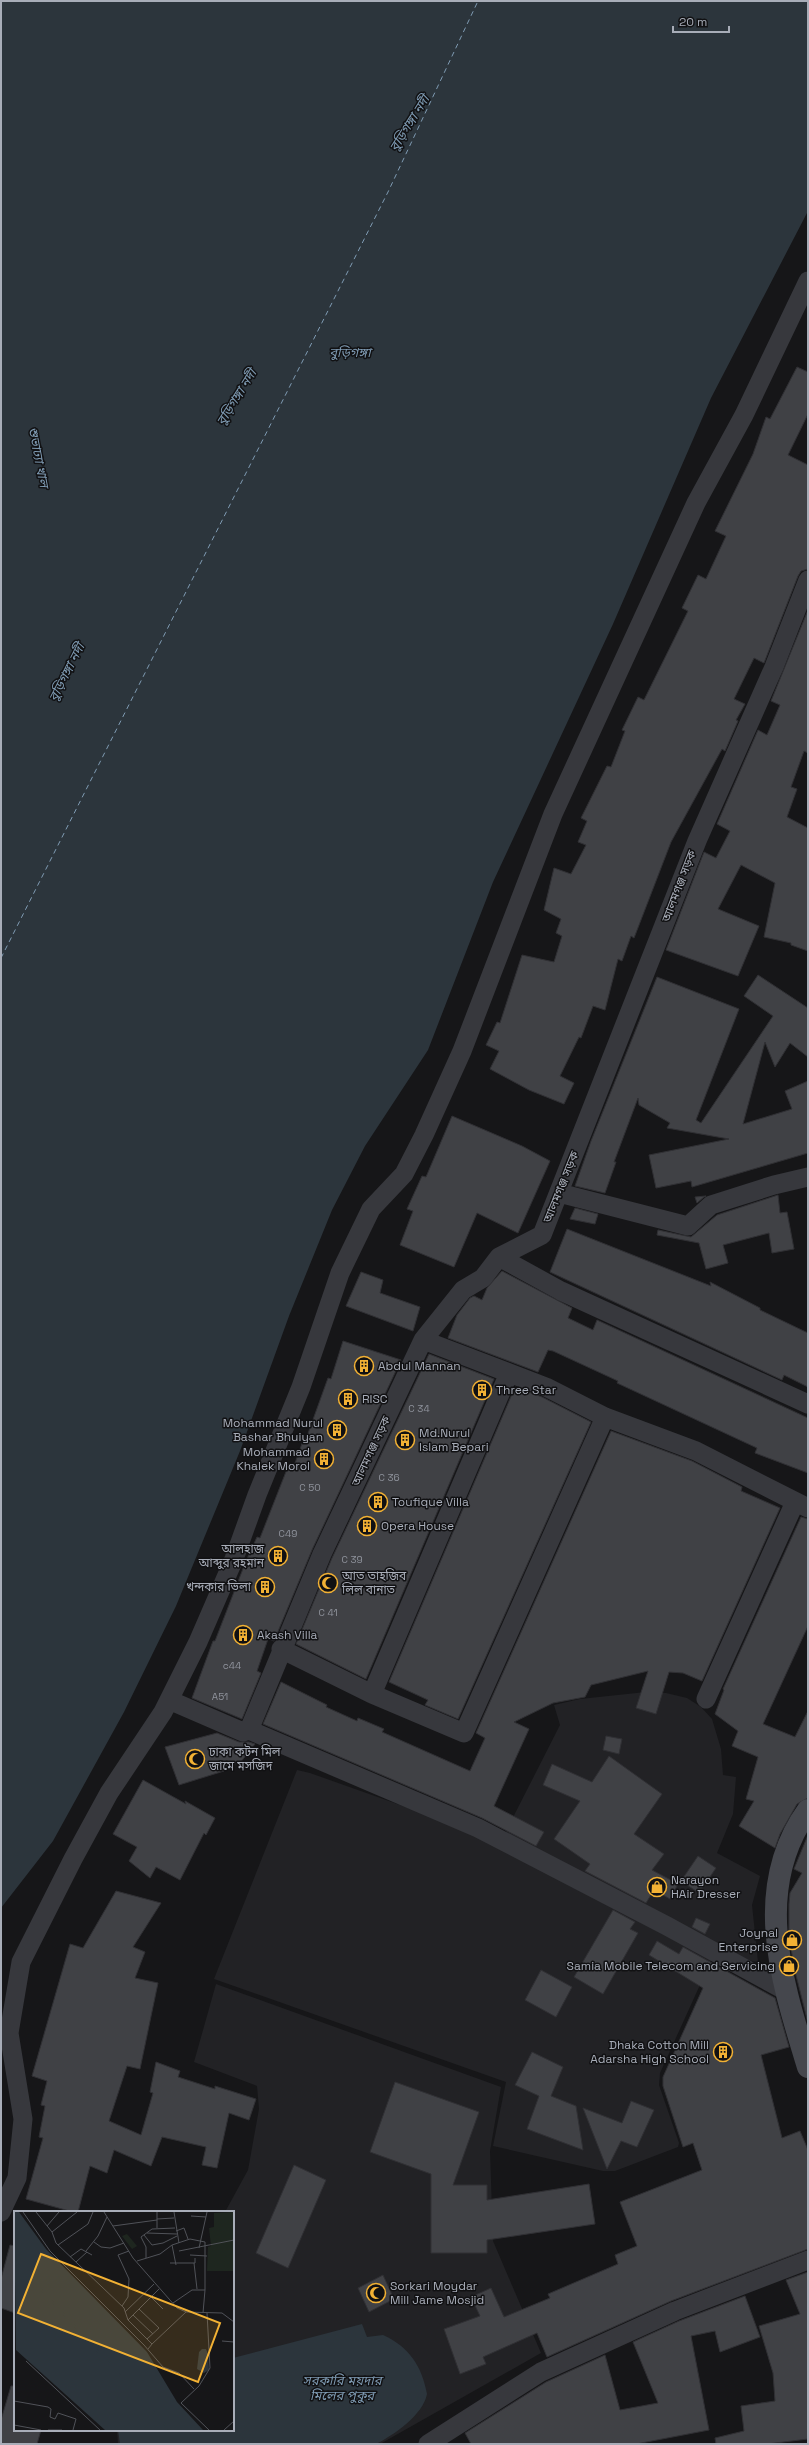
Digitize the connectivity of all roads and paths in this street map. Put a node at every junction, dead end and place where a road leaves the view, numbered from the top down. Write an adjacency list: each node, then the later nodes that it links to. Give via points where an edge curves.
1 (808, 281): 14 (street, via 744,415 696,503 553,814 462,1051 424,1135 404,1174 371,1209 340,1273 301,1387 234,1559 198,1642)
2 (808, 580): 4 (street, আলমগঞ্জ সড়ক, via 774,667 697,841)
3 (808, 1177): 4 (street, via 711,1205 688,1226)
4 (559, 1193): 5 (street, আলমগঞ্জ সড়ক, via 542,1236)
5 (499, 1257): 6 (street, আলমগঞ্জ সড়ক, via 483,1278 463,1290); 8 (street, via 561,1291)
6 (423, 1340): 7 (street); 11 (street, আলমগঞ্জ সড়ক, via 322,1554)
7 (509, 1373): 9 (street, via 546,1387); 12 (street)
8 (808, 1404)
9 (605, 1417): 10 (street, via 696,1451); 12 (street, via 464,1733)
10 (802, 1505): 13 (street)
11 (281, 1649): 12 (street); 15 (street, আলমগঞ্জ সড়ক)
12 (372, 1694)
13 (706, 1699)
14 (169, 1700): 15 (street, via 243,1732); 19 (street, via 106,1800 21,1962 10,2032 23,2119 17,2178)
15 (249, 1730): 17 (street, via 478,1828)
16 (808, 1810): 17 (main road, via 796,1827 780,1864 775,1906 777,1946)
17 (786, 1991): 18 (main road)
18 (808, 2067)
19 (1, 2212)
20 (808, 2260): 21 (street, via 675,2311 541,2372)
21 (428, 2444)

